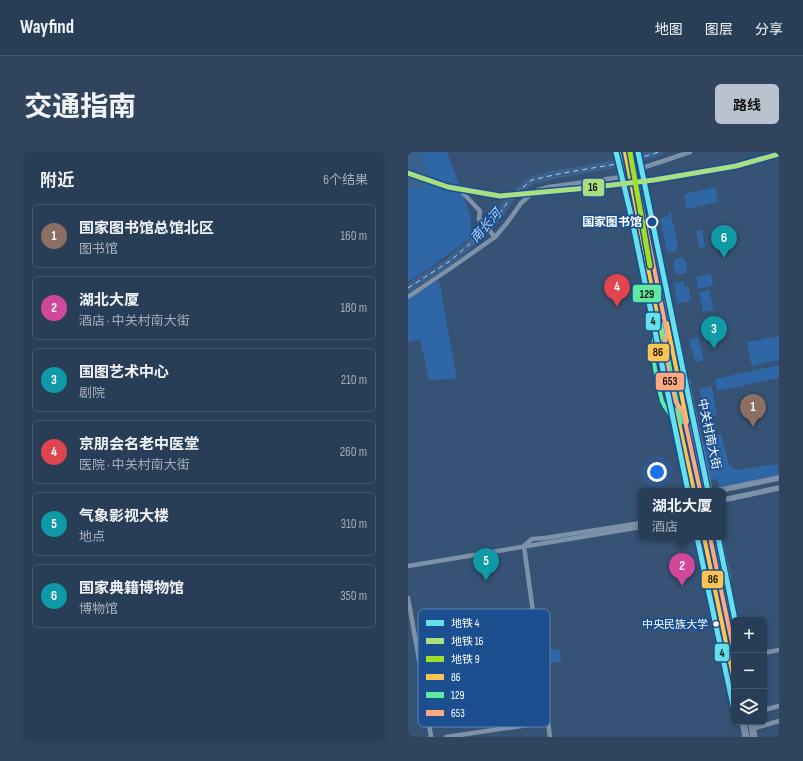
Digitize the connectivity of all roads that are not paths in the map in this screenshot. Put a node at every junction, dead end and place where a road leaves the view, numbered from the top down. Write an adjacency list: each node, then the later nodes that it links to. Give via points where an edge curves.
1 (625, 152): 5 (main road)
2 (632, 152): 4 (main road, 中关村南大街)
3 (690, 152): 4 (street)
4 (637, 171): 11 (main road, 中关村南大街)
5 (629, 173): 7 (street, via 538,190 521,203); 9 (main road)
6 (461, 191): 7 (street, via 480,211 480,219)
7 (495, 237): 8 (street)
8 (408, 297)
9 (661, 334): 10 (main road); 14 (main road)
10 (658, 350): 13 (street)
11 (676, 367): 12 (main road); 18 (main road, 中关村南大街)
12 (687, 382): 19 (street, 中关村南大街)
13 (670, 404): 14 (main road); 16 (street)
14 (677, 414): 17 (main road)
15 (779, 478): 21 (street)
16 (687, 488)
17 (693, 488)
18 (701, 488)
19 (709, 488)
20 (779, 488): 22 (street)
21 (726, 489)
22 (726, 499)
23 (638, 523): 28 (street, via 532,539)
24 (638, 527): 28 (street)
25 (705, 540): 37 (main road)
26 (713, 540): 30 (main road)
27 (720, 540): 30 (street, via 728,577)
28 (524, 546): 29 (street); 32 (street)
29 (408, 566)
30 (723, 588): 33 (main road)
31 (408, 598): 36 (street)
32 (533, 609)
33 (731, 626)
34 (779, 650): 35 (street)
35 (767, 652)
36 (418, 654)
37 (731, 667)
38 (779, 706): 39 (street)
39 (767, 709)
40 (779, 721): 41 (street)
41 (767, 723)
42 (743, 725): 51 (main road)
43 (751, 725): 52 (main road)
44 (430, 727): 48 (street)
45 (520, 727): 47 (street)
46 (549, 727): 50 (street)
47 (474, 735): 49 (street)
48 (431, 737)
49 (446, 737)
50 (550, 737)
51 (746, 737)
52 (754, 737)

